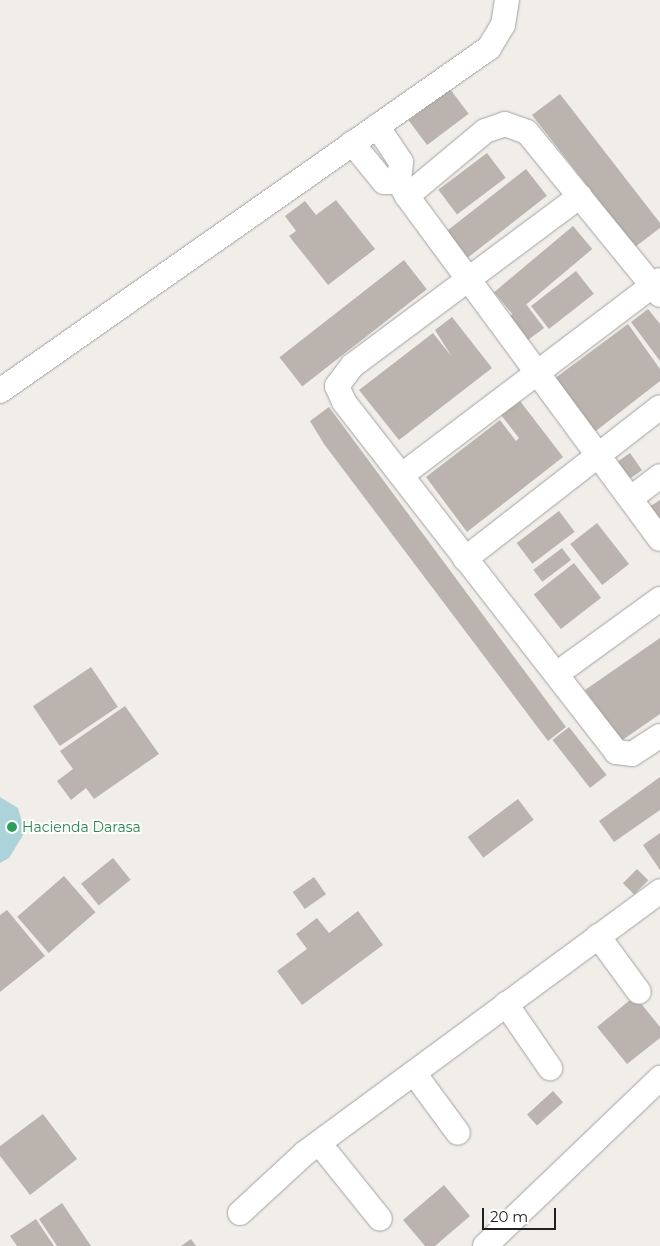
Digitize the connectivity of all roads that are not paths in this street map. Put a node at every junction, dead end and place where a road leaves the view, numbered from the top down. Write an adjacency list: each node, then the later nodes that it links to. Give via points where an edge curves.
1 (507, 0): 2 (street, via 503,25 489,48)
2 (377, 126): 3 (street); 4 (street, via 401,162)
3 (352, 143): 4 (street, via 384,182); 9 (street)
4 (403, 189): 5 (street, via 485,131 505,124 527,132); 6 (street)
5 (580, 196): 6 (street); 7 (street)
6 (467, 281): 8 (street); 12 (street, via 352,366 337,386 344,402)
7 (657, 287): 8 (street)
8 (538, 374): 11 (street); 12 (street)
9 (3, 380)
10 (660, 407): 11 (street)
11 (597, 455): 14 (street); 16 (street)
12 (402, 475): 16 (street)
13 (660, 476): 14 (street)
14 (630, 498): 15 (street)
15 (660, 539)
16 (465, 559): 18 (street)
17 (660, 599): 18 (street)
18 (558, 672): 19 (street, via 616,752 632,754)
19 (660, 736)
20 (660, 891): 21 (street)
21 (598, 936): 22 (street); 23 (street)
22 (639, 992)
23 (506, 1004): 24 (street); 25 (street)
24 (550, 1068)
25 (414, 1073): 27 (street); 28 (street)
26 (660, 1078): 31 (street)
27 (458, 1133)
28 (319, 1143): 29 (street); 30 (street)
29 (240, 1212)
30 (380, 1219)
31 (485, 1246)

